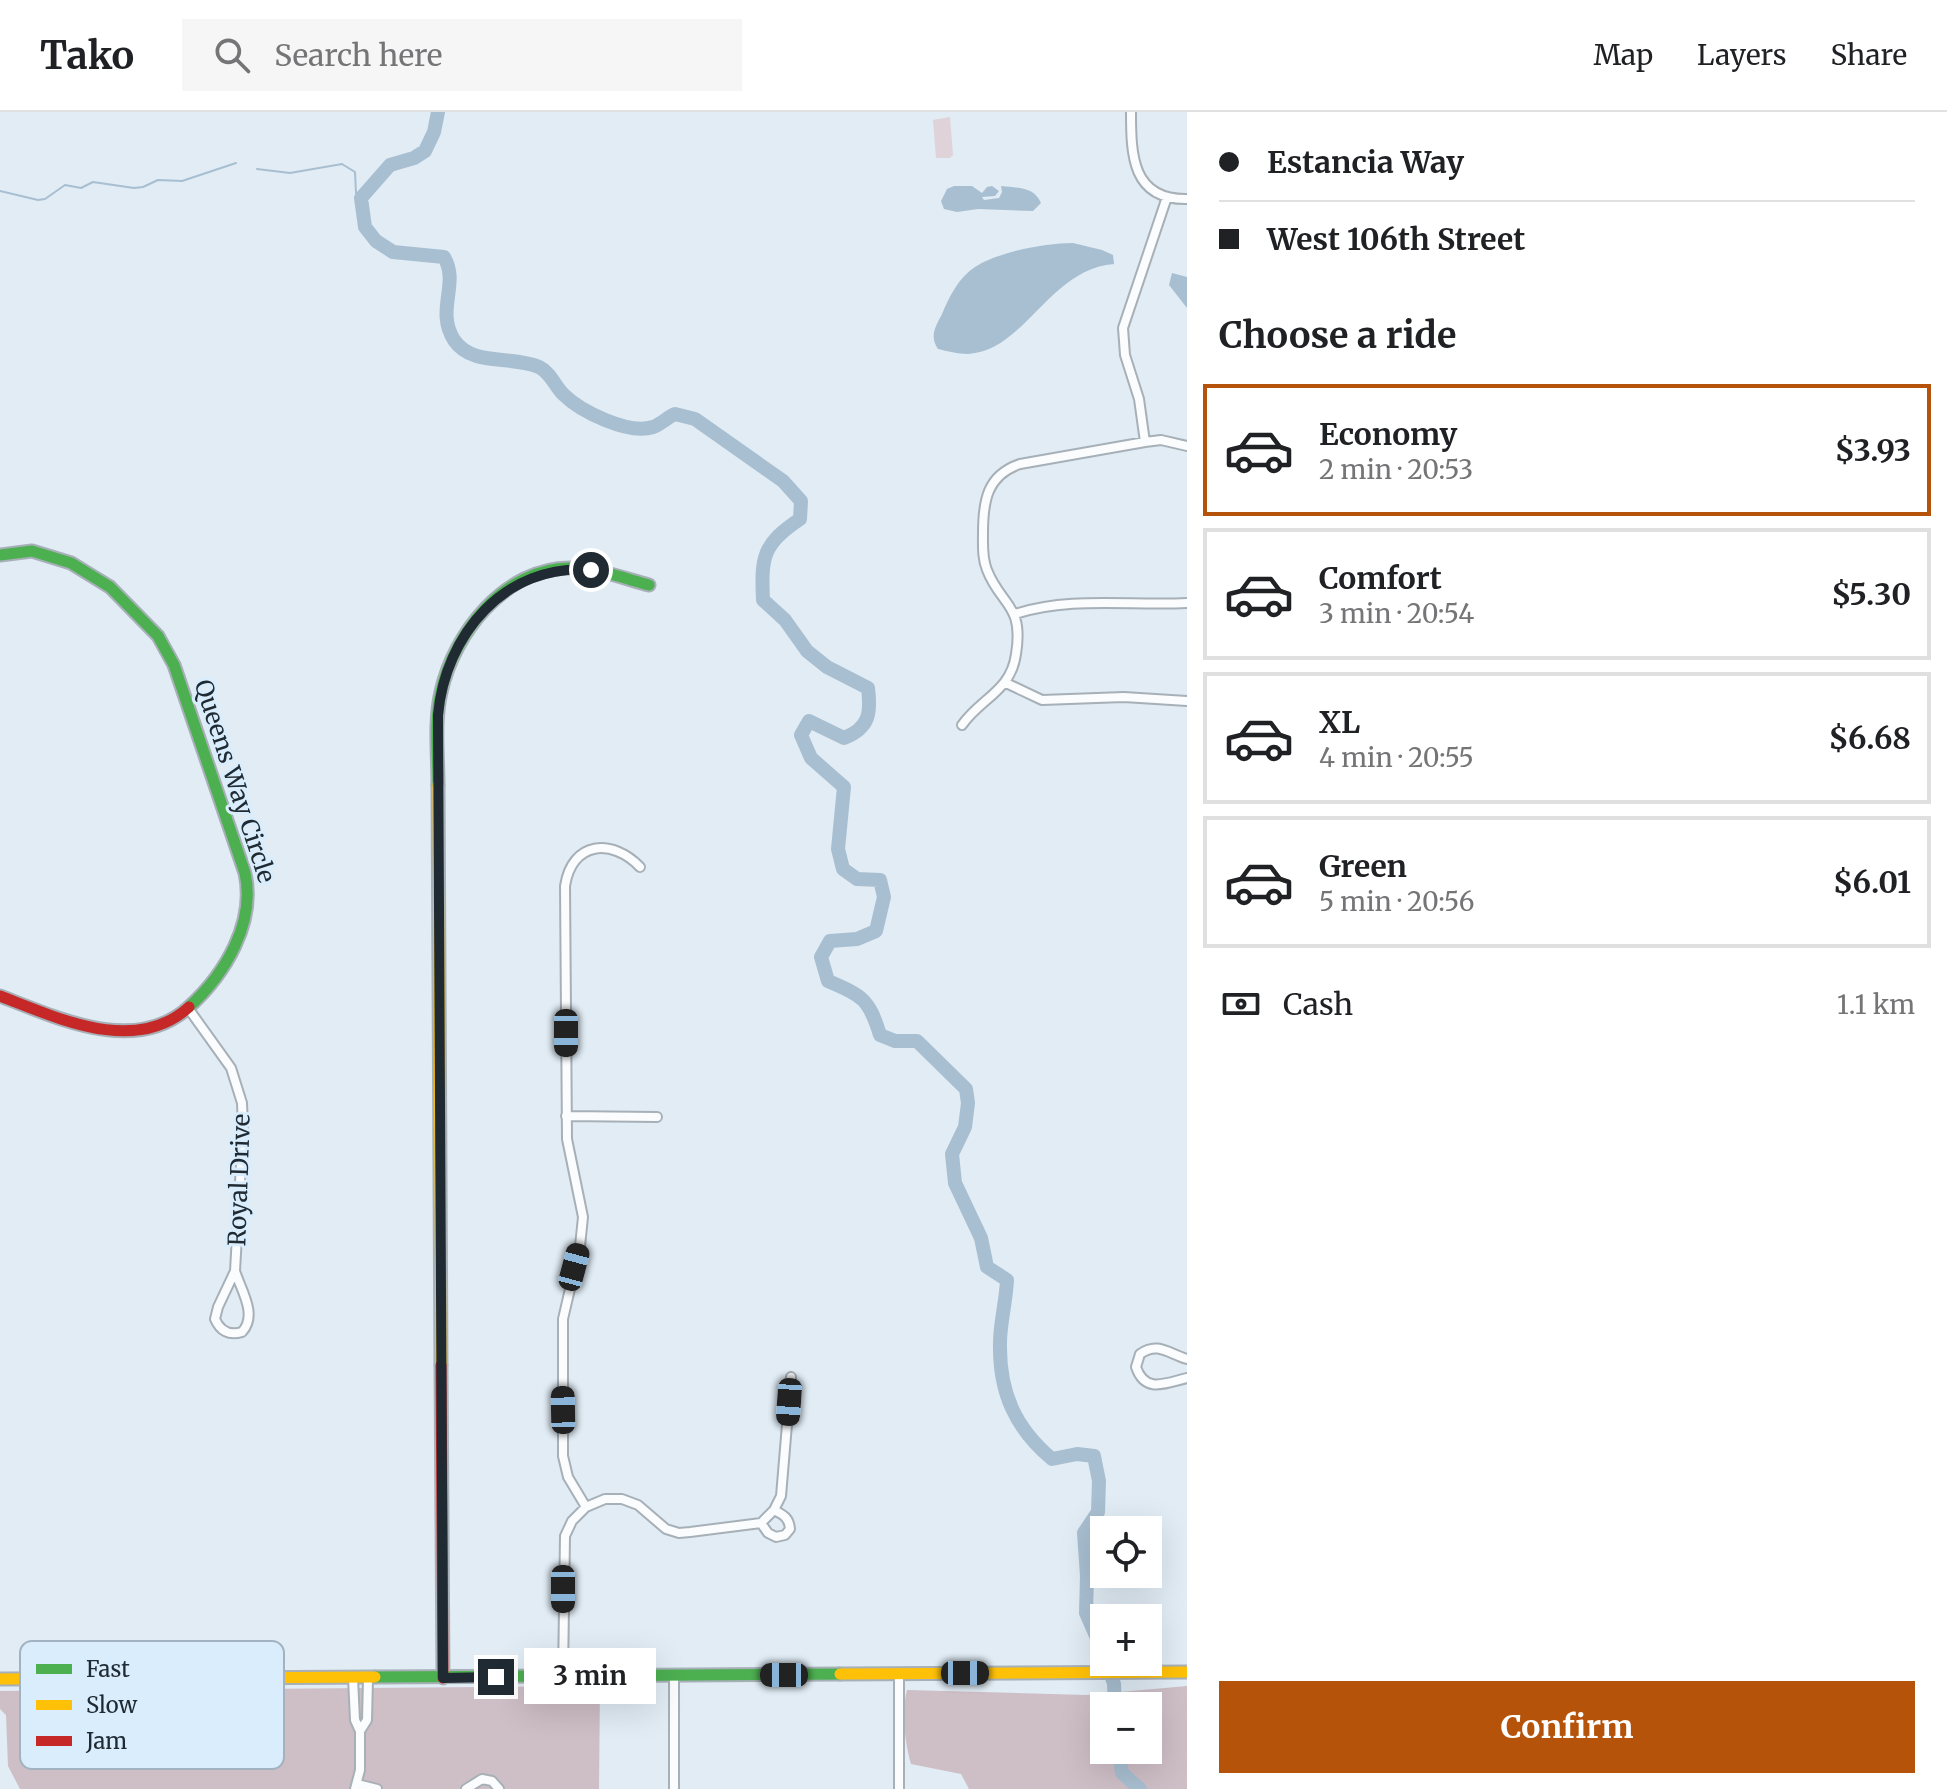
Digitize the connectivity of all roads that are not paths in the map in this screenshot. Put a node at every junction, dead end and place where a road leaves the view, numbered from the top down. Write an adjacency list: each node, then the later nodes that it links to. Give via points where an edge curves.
1 (1131, 112): 2 (street, via 1136,169 1147,185)
2 (1167, 197): 3 (street); 4 (street, via 1123,328)
3 (1187, 199)
4 (1145, 442): 5 (street); 9 (street, via 1020,464 996,477 983,509 984,560)
5 (1187, 446)
6 (0, 555): 15 (street, Queens Way Circle, via 41,552 91,574 151,628 174,665 250,897 246,922 219,976)
7 (649, 585): 32 (street, via 576,569 527,580 479,616 454,653 441,688)
8 (1187, 603): 9 (street, via 1056,603)
9 (1015, 614): 10 (street, via 1017,653)
10 (1006, 683): 11 (street, via 1042,700); 12 (street)
11 (1187, 701)
12 (962, 725)
13 (640, 867): 16 (street, via 616,849 597,847 577,859 566,879)
14 (0, 996): 15 (street, Queens Way Circle, via 119,1033 157,1027)
15 (188, 1008): 18 (street, Royal Drive, via 231,1068 242,1103)
16 (566, 1116): 17 (street); 22 (street, via 583,1217 563,1319 563,1456 568,1477)
17 (657, 1117)
18 (235, 1271): 18 (street, Royal Drive, via 215,1319 221,1329 236,1334 246,1328 250,1315)
19 (1187, 1359): 21 (street, via 1152,1347 1140,1354 1136,1367 1152,1385)
20 (791, 1377): 23 (street, via 783,1486)
21 (1187, 1378)
22 (586, 1507): 24 (street, via 605,1499 630,1501 679,1533); 28 (street, via 565,1536)
23 (774, 1510): 24 (street); 24 (street, via 787,1517 790,1529 785,1535 768,1533)
24 (761, 1523)
25 (1187, 1672): 26 (street)
26 (899, 1674): 27 (street); 41 (street)
27 (674, 1675): 28 (street); 40 (street)
28 (563, 1676): 32 (street)
29 (284, 1678): 30 (street)
30 (353, 1678): 31 (street); 35 (street)
31 (368, 1678): 32 (street); 35 (street, via 367,1720)
32 (443, 1678)
33 (0, 1679): 34 (street)
34 (20, 1679)
35 (360, 1731): 36 (street)
36 (356, 1786): 37 (street)
37 (377, 1789)
38 (466, 1789): 39 (street, via 482,1779)
39 (499, 1789)
40 (674, 1789)
41 (899, 1789)

